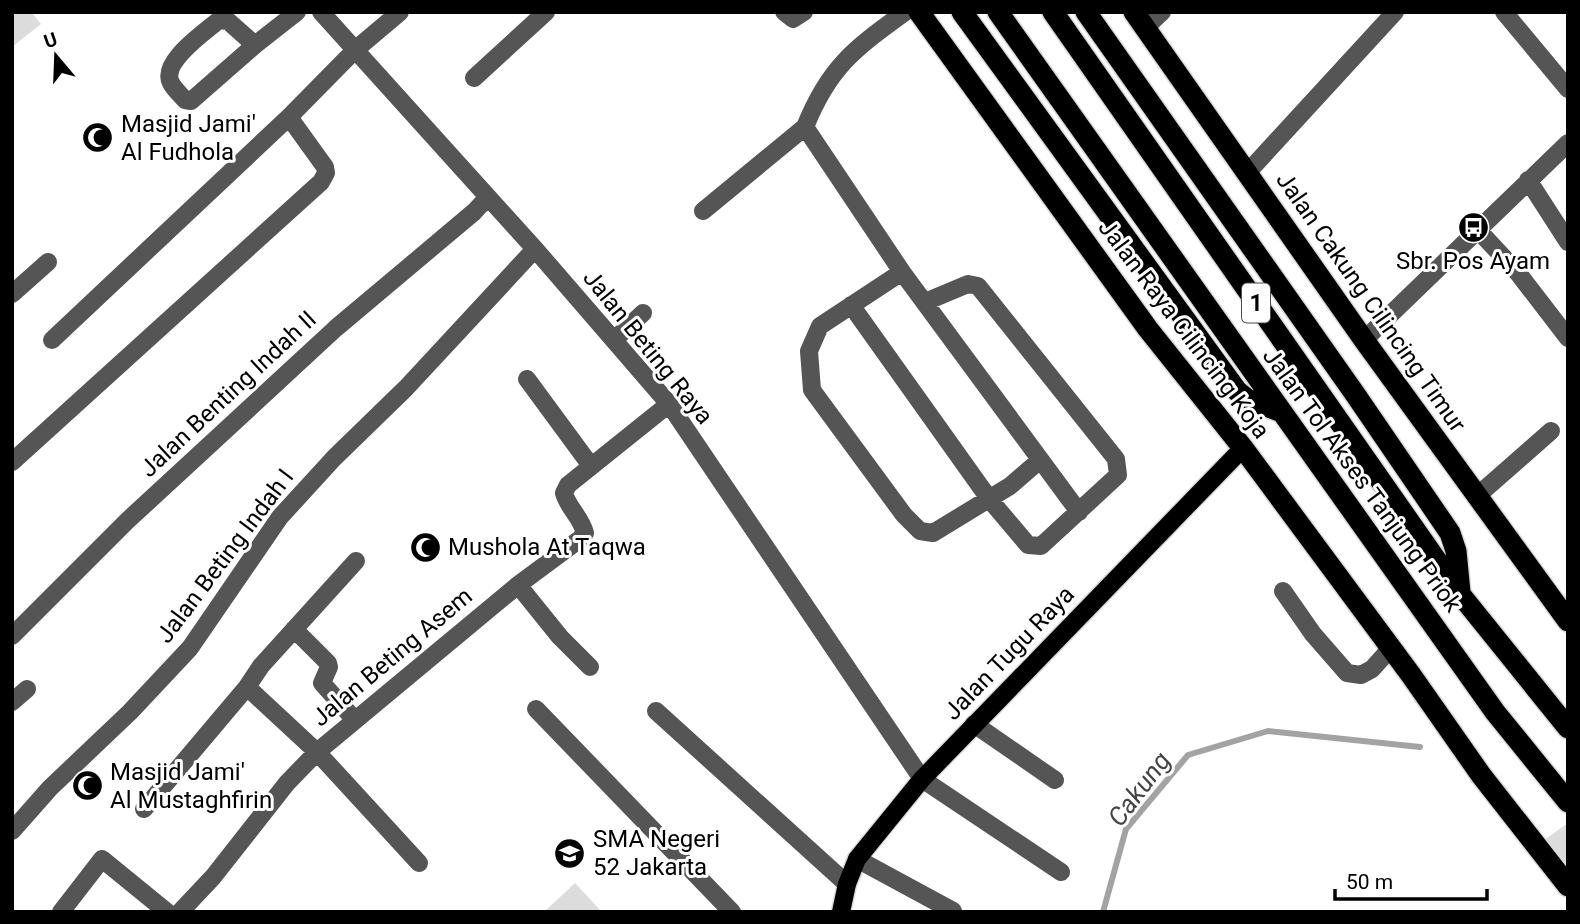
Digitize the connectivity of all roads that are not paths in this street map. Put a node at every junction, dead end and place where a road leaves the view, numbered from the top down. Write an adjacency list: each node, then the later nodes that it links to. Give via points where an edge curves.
1 (321, 12): 18 (street, Jalan Beting Raya)
2 (400, 12): 18 (street)
3 (546, 12): 19 (street)
4 (784, 12): 5 (street, via 793,19)
5 (804, 12)
6 (905, 12): 22 (street, via 858,46 830,76)
7 (919, 12): 45 (highway, Jalan Raya Cilincing Koja, via 1148,329)
8 (962, 12): 43 (highway, via 1237,391)
9 (998, 12): 43 (highway, Jalan Tol Akses Tanjung Priok / 1)
10 (1053, 12): 55 (highway, Jalan Tol Akses Tanjung Priok / 1)
11 (1086, 12): 55 (highway, via 1450,533)
12 (1162, 12): 16 (street)
13 (1395, 12): 24 (street)
14 (1504, 12): 20 (street)
15 (286, 15): 17 (street)
16 (1139, 20): 24 (highway, Jalan Cakung Cilincing Timur)
17 (255, 45): 17 (street, via 191,101 170,81 174,59 219,20 228,21)
18 (355, 50): 21 (street); 26 (street, Jalan Beting Raya)
19 (474, 78)
20 (1568, 89)
21 (289, 117): 38 (street); 47 (street, via 325,167 321,182)
22 (805, 127): 27 (street); 32 (street)
23 (1568, 143): 25 (street)
24 (1248, 172): 40 (highway, Jalan Cakung Cilincing Timur)
25 (1528, 180): 28 (street); 29 (street)
26 (487, 198): 30 (street, Jalan Beting Raya); 58 (street, Jalan Benting Indah II, via 336,328 127,521)
27 (703, 211)
28 (1477, 229): 37 (street); 40 (street)
29 (1568, 242)
30 (535, 249): 39 (street, Jalan Beting Raya); 74 (street, Jalan Beting Indah I, via 281,517 190,648)
31 (48, 262): 33 (street)
32 (902, 272): 34 (street); 35 (street)
33 (12, 294)
34 (925, 302): 46 (street); 51 (street, via 968,284 978,286 1116,459 1118,475)
35 (851, 304): 50 (street); 50 (street, via 820,327 809,351 812,390 920,531 933,533)
36 (643, 313): 39 (street)
37 (1568, 338)
38 (52, 340)
39 (614, 340): 42 (street, Jalan Beting Raya)
40 (1364, 340): 49 (highway, Jalan Cakung Cilincing Timur)
41 (527, 379): 48 (street)
42 (669, 404): 48 (street, Jalan Beting Asem); 70 (street, Jalan Beting Raya)
43 (1279, 411): 72 (highway, Jalan Tol Akses Tanjung Priok / 1, via 1495,712)
44 (1551, 430): 49 (street)
45 (1243, 448): 59 (highway, Jalan Raya Cilincing Koja); 67 (main road, Jalan Tugu Raya)
46 (1040, 460): 50 (street); 51 (street)
47 (12, 461)
48 (591, 466): 53 (street, Jalan Beting Asem, via 564,493 585,533)
49 (1477, 496): 56 (highway, Jalan Cakung Cilincing Timur)
50 (989, 500): 51 (street, via 1028,545 1041,546)
51 (1079, 512)
52 (356, 561): 57 (street)
53 (518, 585): 60 (street); 66 (street, Jalan Beting Asem)
54 (1283, 591): 59 (street, via 1346,673 1361,675 1372,669)
55 (1460, 594): 68 (highway, Jalan Tol Akses Tanjung Priok / 1)
56 (1568, 621)
57 (294, 629): 61 (street); 66 (street, via 328,663 322,683)
58 (12, 636)
59 (1390, 649): 79 (highway, Jalan Raya Cilincing Koja)
60 (590, 667)
61 (247, 687): 69 (street); 73 (street)
62 (27, 689): 63 (street)
63 (12, 702)
64 (536, 709): 84 (street)
65 (656, 711): 78 (street)
66 (355, 719): 69 (street, Jalan Beting Asem)
67 (974, 724): 70 (main road, Jalan Tugu Raya); 71 (street)
68 (1568, 728)
69 (317, 752): 76 (street); 83 (street, Jalan Beting Asem)
70 (922, 779): 75 (main road, Jalan Tugu Raya); 77 (street)
71 (1055, 779)
72 (1568, 802)
73 (145, 809)
74 (16, 820)
75 (857, 859): 78 (main road, Jalan Tugu Raya); 80 (street)
76 (419, 863)
77 (1061, 872)
78 (847, 884): 85 (main road, Jalan Tugu Raya)
79 (1568, 886)
80 (953, 911)
81 (61, 912): 82 (street, via 102,859)
82 (166, 912)
83 (180, 912)
84 (732, 912)
85 (841, 912)

